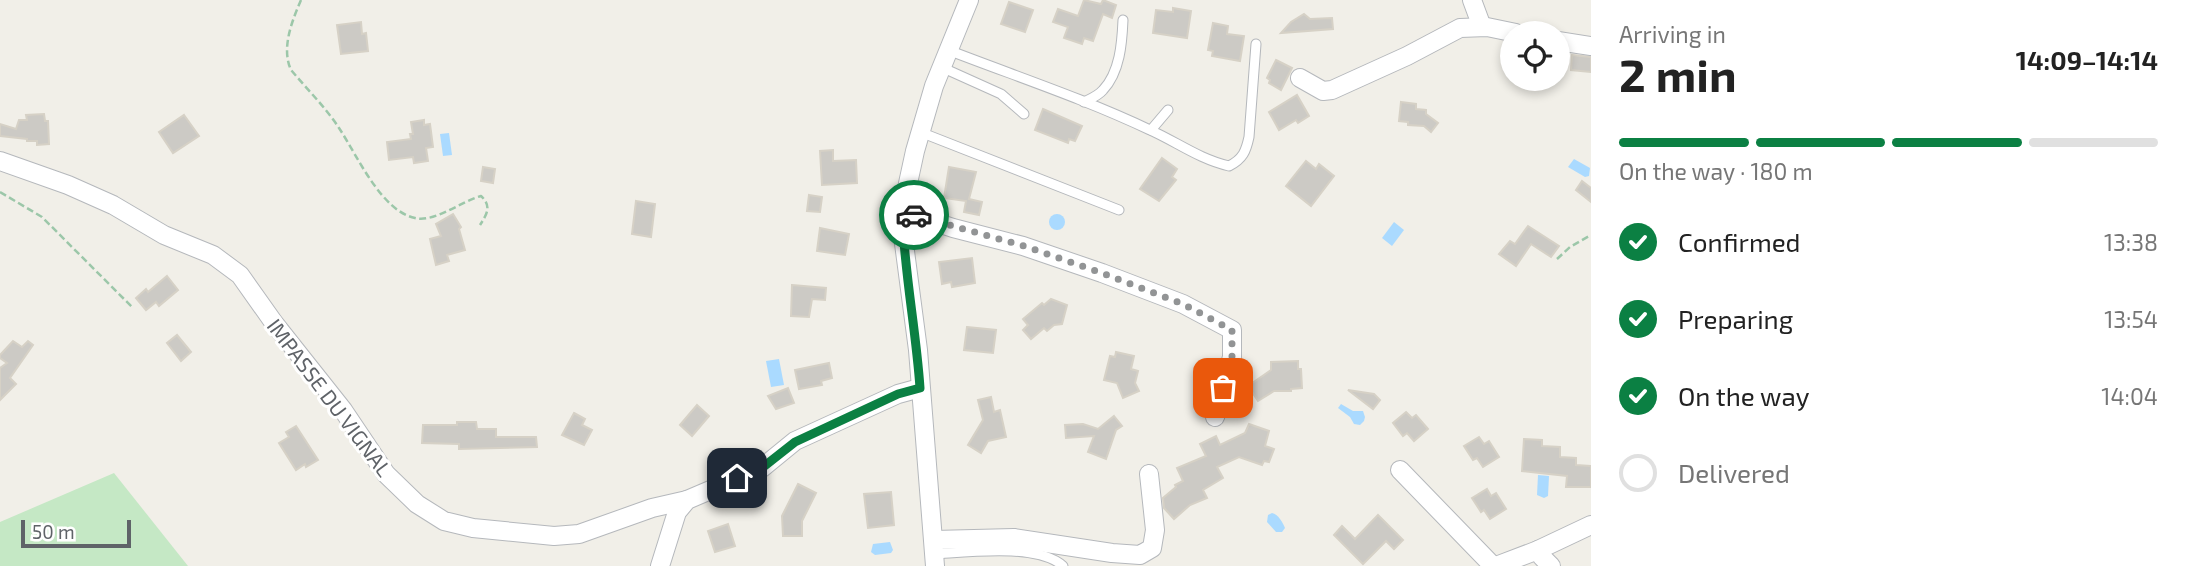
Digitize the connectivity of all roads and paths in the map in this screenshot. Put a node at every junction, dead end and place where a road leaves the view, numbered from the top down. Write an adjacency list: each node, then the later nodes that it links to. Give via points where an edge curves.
1 (301, 0): 21 (path, via 286,59 339,127 362,169 386,199 414,218 428,219 481,196 488,209)
2 (969, 0): 10 (street)
3 (1472, 0): 5 (street)
4 (1124, 20): 12 (lane, via 1114,75 1102,92)
5 (1482, 27): 6 (street); 11 (street, via 1460,28 1332,90 1323,91)
6 (1500, 30)
7 (1570, 43): 9 (street)
8 (1256, 44): 15 (lane, via 1249,137 1242,158 1229,166 1213,162)
9 (1591, 46)
10 (945, 59): 12 (lane); 14 (lane, via 1002,94); 16 (street)
11 (1300, 78)
12 (1084, 102): 15 (lane)
13 (1168, 110): 15 (lane)
14 (1024, 114)
15 (1152, 130)
16 (920, 132): 19 (lane); 20 (street)
17 (0, 161): 29 (street, IMPASSE DU VIGNAL, via 113,205 163,235 213,255 240,275 386,474 417,505 444,521 554,537 579,534)
18 (0, 192): 24 (path, via 42,217)
19 (1119, 210)
20 (902, 211): 25 (street); 26 (street, via 1102,273 1183,304 1232,330 1232,357)
21 (480, 225)
22 (1591, 235): 23 (path)
23 (1557, 259)
24 (132, 307)
25 (920, 388): 29 (street, IMPASSE DU VIGNAL, via 795,442 762,468); 32 (street)
26 (1215, 417)
27 (1400, 470): 35 (street)
28 (1149, 474): 32 (street, via 1155,530 1152,548 1140,555 1014,538)
29 (687, 500): 33 (street, via 677,512)
30 (1591, 525): 31 (street)
31 (1538, 550): 35 (street); 36 (street)
32 (935, 553): 34 (lane, via 1018,551 1056,559)
33 (660, 566)
34 (1063, 566)
35 (1495, 566)
36 (1551, 566)

